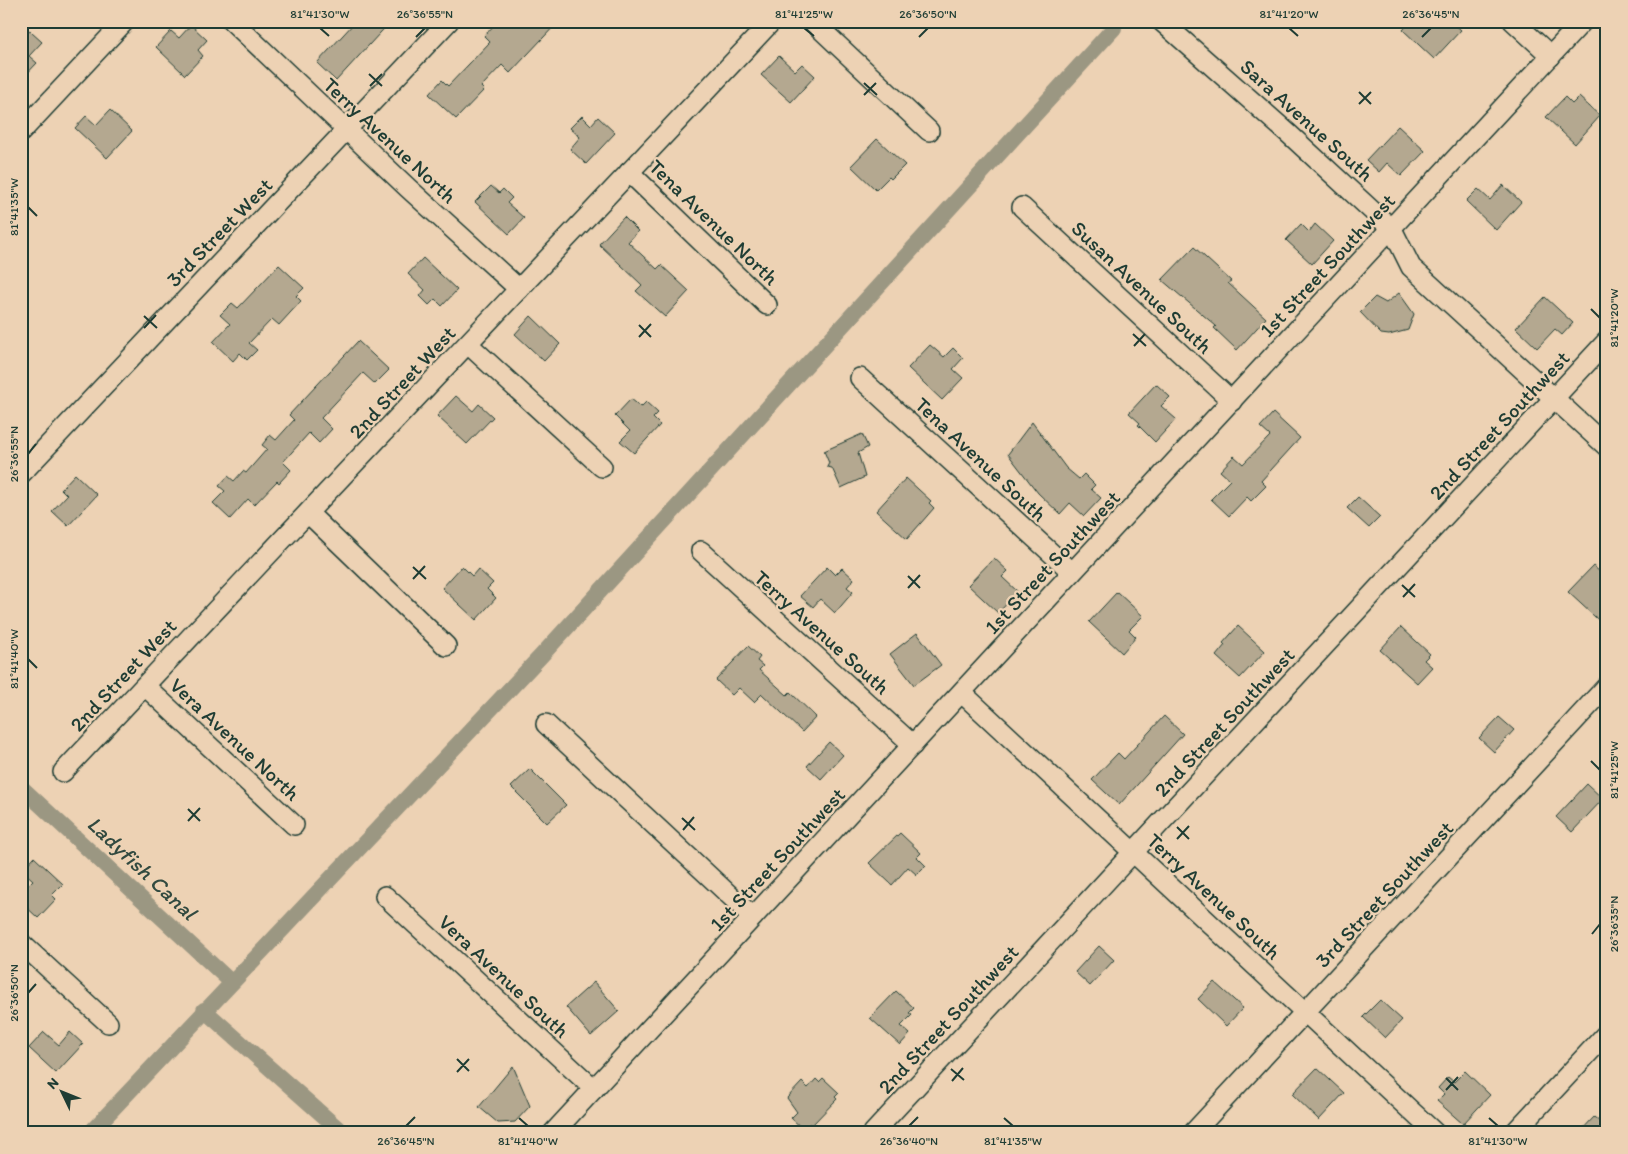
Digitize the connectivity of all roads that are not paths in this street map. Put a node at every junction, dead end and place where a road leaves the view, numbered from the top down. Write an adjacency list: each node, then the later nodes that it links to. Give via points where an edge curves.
1 (125, 21): 12 (street)
2 (232, 21): 10 (street, Terry Avenue North)
3 (449, 21): 10 (street, 3rd Street West)
4 (772, 21): 13 (street, 2nd Street West)
5 (812, 21): 11 (street)
6 (1161, 21): 15 (street, Sara Avenue South)
7 (1513, 21): 9 (street)
8 (1584, 21): 9 (street, 1st Street Southwest)
9 (1551, 56): 15 (street, 1st Street Southwest)
10 (346, 130): 16 (street, Terry Avenue North); 25 (street, 3rd Street West)
11 (929, 131)
12 (21, 132)
13 (629, 172): 16 (street, 2nd Street West); 17 (street, Tena Avenue North)
14 (1022, 207): 22 (street, Susan Avenue South)
15 (1392, 229): 21 (street, Sara Avenue South, via 1411,267); 22 (street, 1st Street Southwest)
16 (519, 289): 19 (street, 2nd Street West)
17 (767, 305)
18 (1607, 341): 21 (street, 2nd Street Southwest)
19 (468, 344): 24 (street); 26 (street, 2nd Street West)
20 (860, 378): 28 (street, Tena Avenue South)
21 (1554, 398): 23 (street, Sara Avenue South); 37 (street, 2nd Street Southwest)
22 (1232, 401): 28 (street, 1st Street Southwest)
23 (1607, 447)
24 (602, 467)
25 (21, 474)
26 (308, 513): 29 (street); 30 (street, 2nd Street West)
27 (702, 551): 34 (street, Terry Avenue South)
28 (1072, 572): 32 (street, 1st Street Southwest)
29 (446, 646)
30 (145, 686): 35 (street, 2nd Street West); 36 (street, Vera Avenue North)
31 (1607, 686): 41 (street, 3rd Street Southwest)
32 (962, 692): 34 (street, 1st Street Southwest); 37 (street, Terry Avenue South)
33 (546, 724): 39 (street)
34 (913, 745): 39 (street, 1st Street Southwest)
35 (62, 772)
36 (294, 825)
37 (1133, 852): 41 (street, Terry Avenue South); 46 (street, 2nd Street Southwest)
38 (385, 896): 44 (street, Vera Avenue South)
39 (753, 917): 44 (street, 1st Street Southwest)
40 (21, 943): 42 (street)
41 (1305, 1012): 47 (street, 3rd Street Southwest); 48 (street, Terry Avenue South)
42 (108, 1024)
43 (1607, 1033): 49 (street)
44 (594, 1089): 45 (street, 1st Street Southwest)
45 (553, 1133)
46 (873, 1133)
47 (1193, 1133)
48 (1435, 1133)
49 (1514, 1133)

